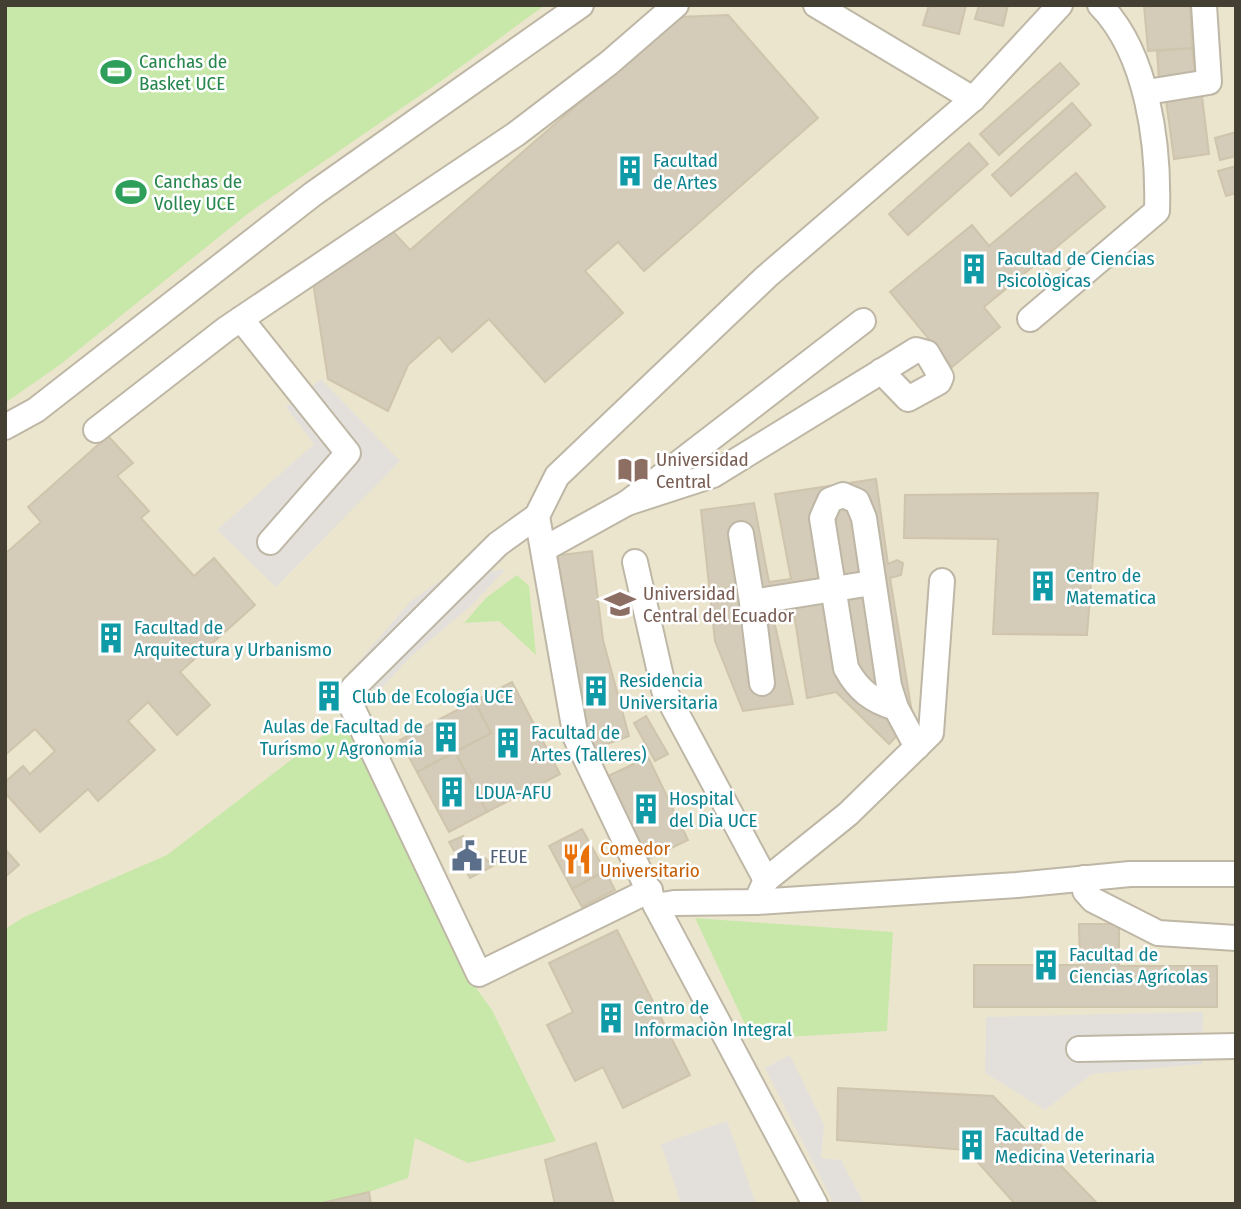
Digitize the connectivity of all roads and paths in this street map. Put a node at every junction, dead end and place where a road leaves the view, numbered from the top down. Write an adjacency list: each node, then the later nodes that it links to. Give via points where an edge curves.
1 (581, 5): 13 (lane, via 313,194 36,410)
2 (676, 5): 9 (lane, via 516,134)
3 (816, 5): 8 (lane)
4 (1060, 5): 8 (lane)
5 (1101, 5): 7 (lane, via 1114,19)
6 (1204, 5): 7 (lane, via 1209,82)
7 (1147, 92): 10 (lane, via 1158,170 1157,211)
8 (973, 99): 16 (lane, via 766,277 557,476)
9 (241, 319): 14 (lane); 18 (lane, via 348,453)
10 (1030, 319)
11 (863, 321): 15 (lane)
12 (881, 371): 15 (lane, via 713,475)
13 (5, 427)
14 (96, 430)
15 (627, 503): 19 (lane)
16 (537, 516): 19 (lane); 31 (lane, via 498,544 362,680 351,694 351,705 479,974)
17 (741, 534): 24 (lane)
18 (270, 542)
19 (544, 549): 31 (lane, via 576,738)
20 (635, 562): 30 (lane, via 664,690)
21 (942, 581): 27 (lane, via 931,733)
22 (872, 583): 23 (lane); 23 (lane, via 864,518 857,501 843,495 830,500 822,518); 26 (lane)
23 (832, 589): 24 (lane); 26 (lane, via 846,668 855,685 877,702)
24 (752, 601): 25 (lane)
25 (762, 683)
26 (896, 708): 27 (lane)
27 (917, 747): 30 (lane)
28 (1236, 873): 29 (lane)
29 (1084, 878): 30 (lane); 32 (lane, via 1085,891 1093,900 1158,933)
30 (761, 891): 31 (lane, via 674,902)
31 (653, 898): 35 (lane)
32 (1236, 938)
33 (1236, 1046): 34 (lane)
34 (1079, 1049)
35 (815, 1204)

